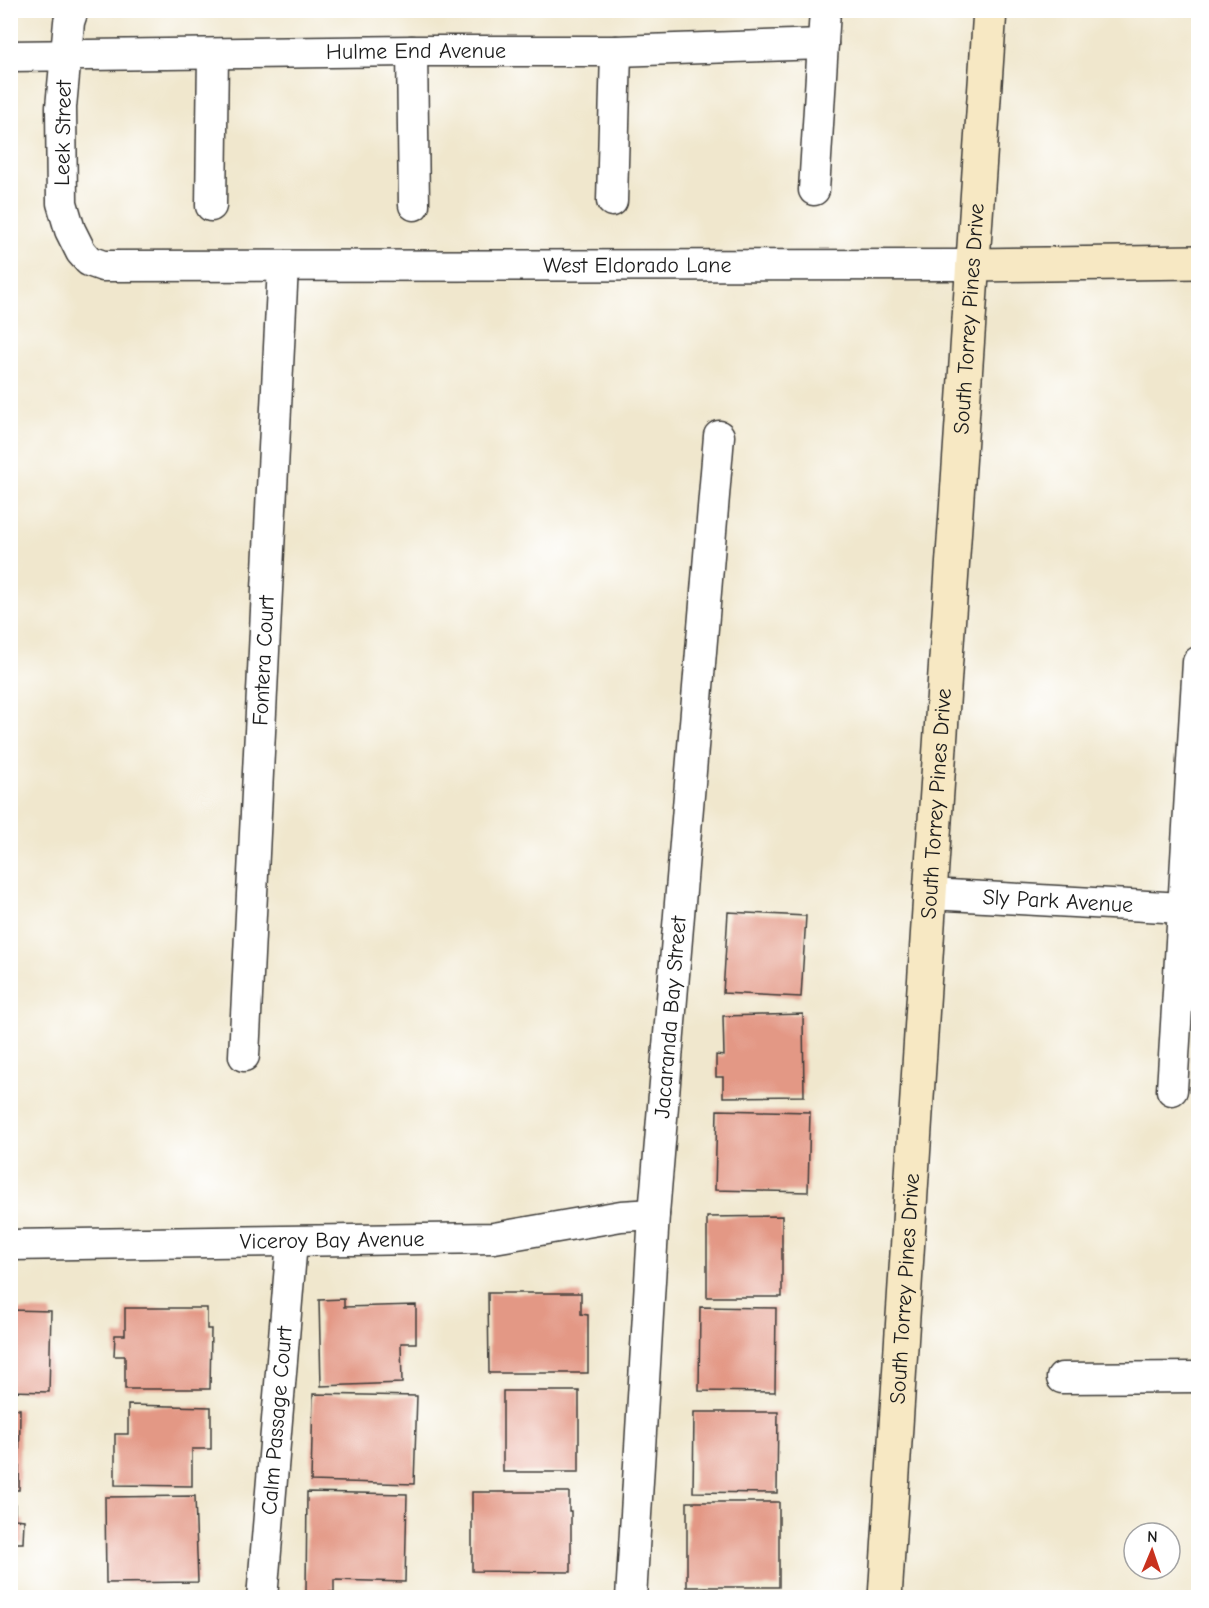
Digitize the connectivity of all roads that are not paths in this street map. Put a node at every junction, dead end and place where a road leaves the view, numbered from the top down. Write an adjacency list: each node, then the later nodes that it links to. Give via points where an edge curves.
1 (73, 10): 9 (street, Leek Street)
2 (825, 10): 4 (street)
3 (990, 10): 16 (street, South Torrey Pines Drive)
4 (823, 44): 6 (street, Hulme End Avenue); 10 (street)
5 (412, 51): 6 (street, Hulme End Avenue); 7 (street, Hulme End Avenue); 12 (street)
6 (616, 51): 11 (street)
7 (213, 54): 9 (street, Hulme End Avenue); 13 (street)
8 (10, 56): 9 (street, Hulme End Avenue)
9 (66, 56): 14 (street, Leek Street, via 62,203)
10 (814, 190)
11 (612, 201)
12 (414, 205)
13 (211, 206)
14 (81, 252): 17 (street, West Eldorado Lane, via 88,261 103,266)
15 (1198, 262): 16 (street, West Eldorado Lane)
16 (973, 265): 17 (street, West Eldorado Lane); 20 (street, South Torrey Pines Drive)
17 (283, 266): 22 (street, Fontera Court)
18 (719, 436): 24 (street, Jacaranda Bay Street)
19 (1198, 662): 21 (street)
20 (930, 894): 21 (street, Sly Park Avenue); 31 (street, South Torrey Pines Drive)
21 (1183, 908): 23 (street)
22 (244, 1056)
23 (1172, 1090)
24 (654, 1214): 25 (street, Viceroy Bay Avenue, via 494,1238); 30 (street, Jacaranda Bay Street)
25 (292, 1242): 26 (street, Viceroy Bay Avenue); 29 (street, Calm Passage Court)
26 (10, 1245)
27 (1198, 1377): 28 (street)
28 (1062, 1378)
29 (262, 1598)
30 (631, 1598)
31 (885, 1598)

